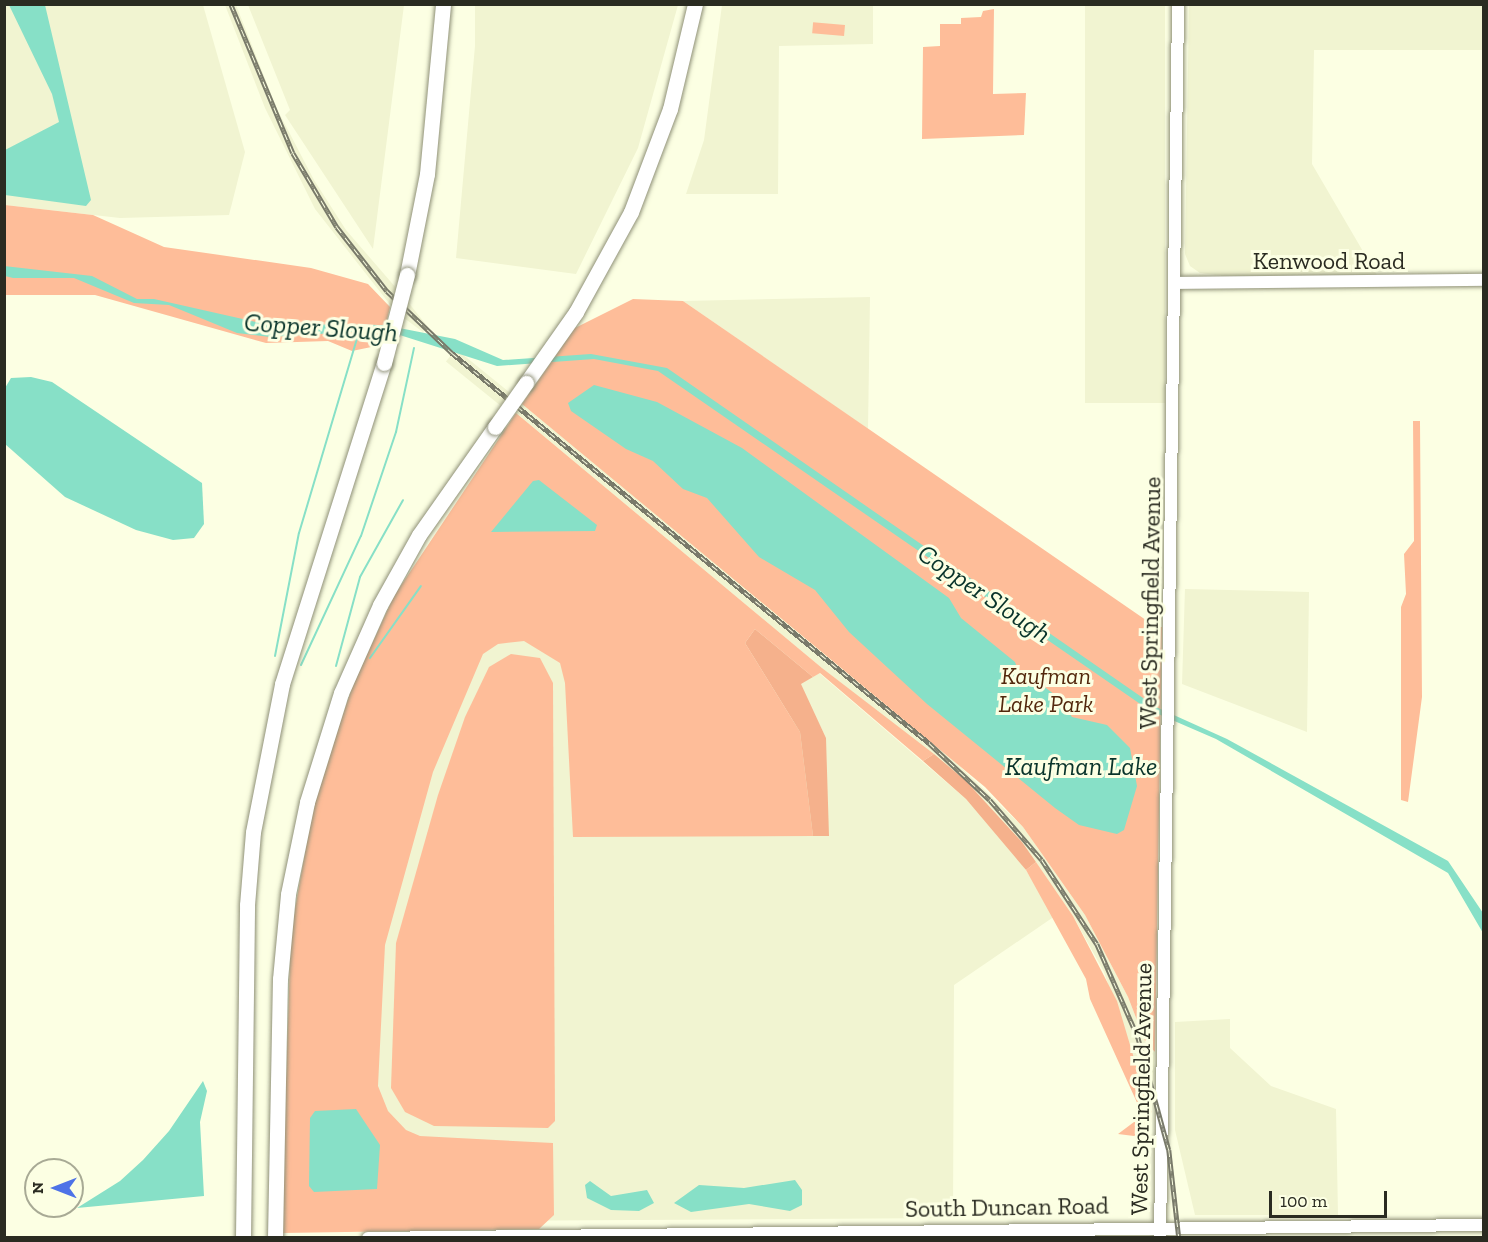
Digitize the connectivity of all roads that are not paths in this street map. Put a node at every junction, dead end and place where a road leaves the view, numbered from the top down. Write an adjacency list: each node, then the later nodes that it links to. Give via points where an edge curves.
1 (443, 4): 8 (highway, bridge, via 427,174 407,275 384,363 284,678 260,790 247,905)
2 (695, 4): 9 (highway, bridge, via 670,109 631,212 581,303 419,535 380,605 341,693 307,802 282,950)
3 (1178, 4): 5 (main road, West Springfield Avenue)
4 (1484, 280): 5 (main road, Kenwood Road)
5 (1175, 283): 7 (main road, West Springfield Avenue)
6 (1484, 1225): 7 (main road, South Duncan Road)
7 (1160, 1232): 10 (main road, South Duncan Road, via 567,1233)
8 (243, 1238)
9 (274, 1238)
10 (368, 1238)

